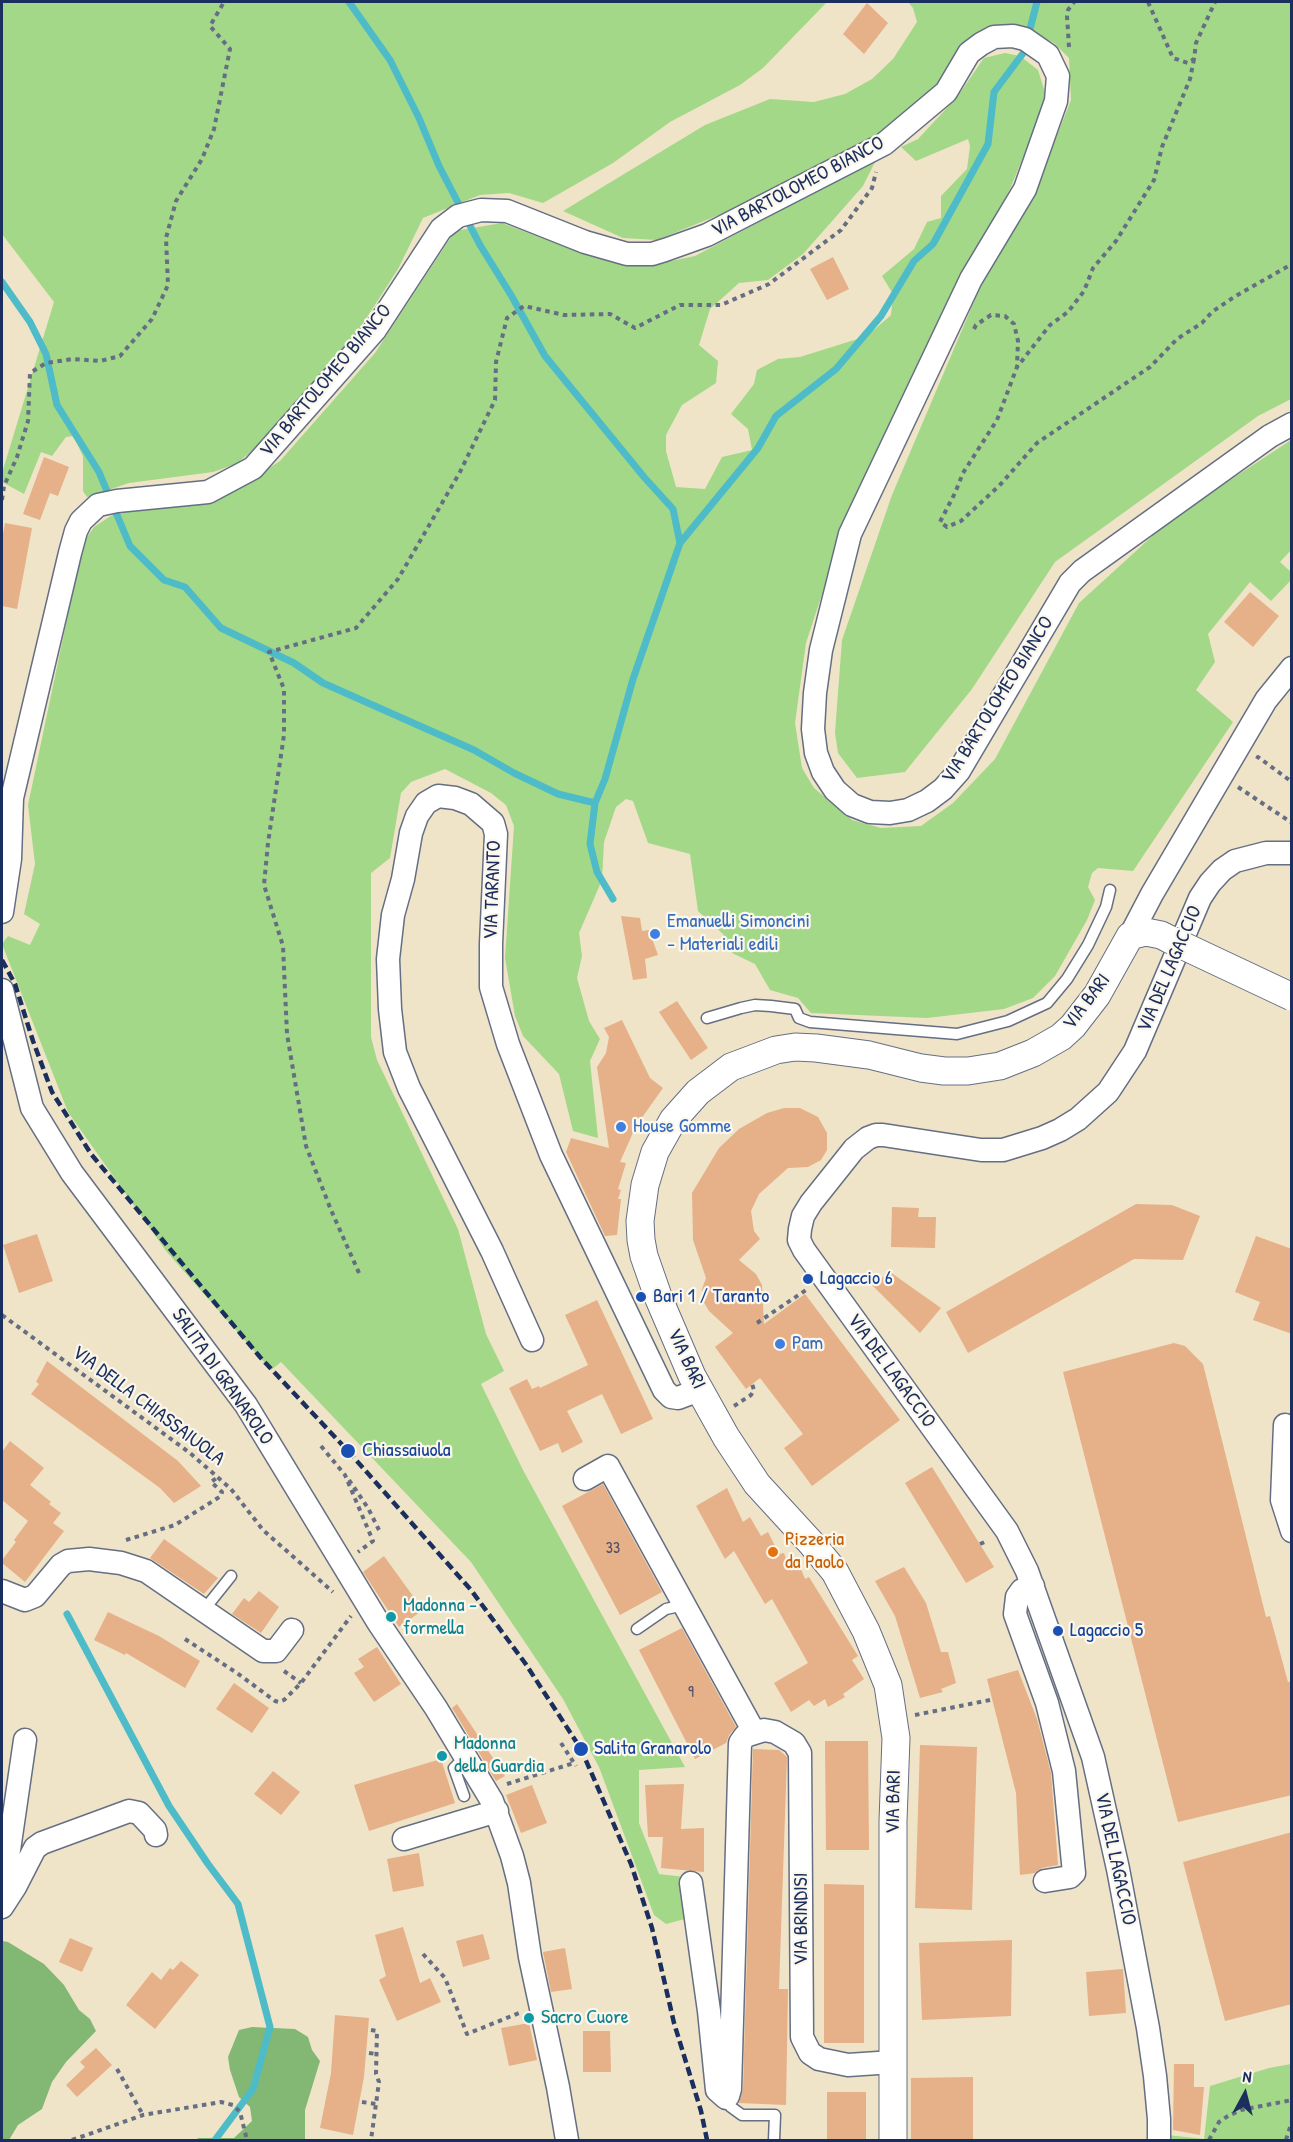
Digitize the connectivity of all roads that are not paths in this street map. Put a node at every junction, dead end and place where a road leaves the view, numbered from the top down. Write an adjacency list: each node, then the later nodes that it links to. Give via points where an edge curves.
1 (1292, 424): 5 (street, VIA BARTOLOMEO BIANCO, via 1082,571 1070,583 958,771 943,789 908,810 870,812 852,805 835,790 816,753 815,693 822,650 850,534 971,279 1025,189 1056,101 1058,76 1048,55 1025,39 994,37 969,53 946,92 884,144 707,235 652,254 627,254 598,246 507,211 481,210 458,216 441,229 375,330 253,468 208,492 117,501 92,509 81,521 12,798 10,859)
2 (1292, 668): 6 (street, via 1266,700 1231,779 1152,894)
3 (1292, 853): 16 (street, VIA DEL LAGACCIO, via 1266,853 1235,861 1210,883 1200,898 1135,1051 1108,1092 1078,1119 1042,1138 1003,1150 876,1135 860,1143 811,1203 801,1224 799,1240 804,1250 1007,1531)
4 (1110, 890): 9 (lane, via 1088,945 1067,980 1047,1003 1008,1022 957,1034 817,1023 800,1018 795,1009 771,1006 748,1006)
5 (2, 912)
6 (1130, 936): 8 (street, bridge, via 1146,932 1161,935); 11 (street, VIA BARI, via 1097,995 1073,1026 1047,1046 1013,1062 984,1069 944,1071 839,1051 786,1048 731,1067 685,1104 661,1137 649,1168 641,1204 641,1240 659,1299)
7 (2, 990): 24 (street, SALITA DI GRANAROLO, via 32,1108 72,1173 246,1405 378,1622)
8 (1292, 997)
9 (707, 1018)
10 (532, 1340): 11 (street, VIA TARANTO, via 395,1053 388,959 393,915 417,816 426,803 438,796 471,804 493,823 496,834 491,987 508,1044 551,1155 664,1390 678,1398)
11 (699, 1390): 33 (street, VIA BARI, via 757,1484 835,1572 866,1631 888,1685 896,1738)
12 (1285, 1425): 14 (street, via 1282,1500)
13 (585, 1479): 18 (street, via 608,1466)
14 (1292, 1531)
15 (231, 1576): 19 (lane)
16 (1033, 1586): 29 (street, VIA DEL LAGACCIO, via 1017,1597 1015,1614 1047,1702 1064,1772 1074,1873); 38 (street, VIA DEL LAGACCIO, via 1094,1757 1148,2028 1160,2119)
17 (2, 1591): 19 (street, via 25,1600 61,1565 95,1560 138,1567)
18 (684, 1605): 20 (lane, via 666,1609); 22 (street)
19 (203, 1611): 21 (street, via 263,1651 276,1651)
20 (637, 1629)
21 (292, 1630)
22 (754, 1732): 33 (street, VIA BRINDISI, via 784,1736 800,1753 802,2037 806,2047 819,2059 848,2065); 34 (street, via 740,1743 730,2089)
23 (25, 1740): 30 (street)
24 (466, 1756): 25 (lane, via 454,1768); 26 (street, SALITA DI GRANAROLO)
25 (464, 1796)
26 (497, 1811): 28 (street); 35 (street, SALITA DI GRANAROLO, via 519,1883)
27 (156, 1835): 32 (street, via 139,1813 129,1811 42,1843 35,1848)
28 (404, 1839)
29 (1045, 1881)
30 (2, 1883)
31 (691, 1884): 34 (street, via 717,2090)
32 (2, 1907)
33 (893, 2062): 37 (street, VIA BARI)
34 (726, 2098): 36 (lane, via 742,2115 775,2115)
35 (567, 2140)
36 (774, 2140)
37 (893, 2140)
38 (1159, 2140)

